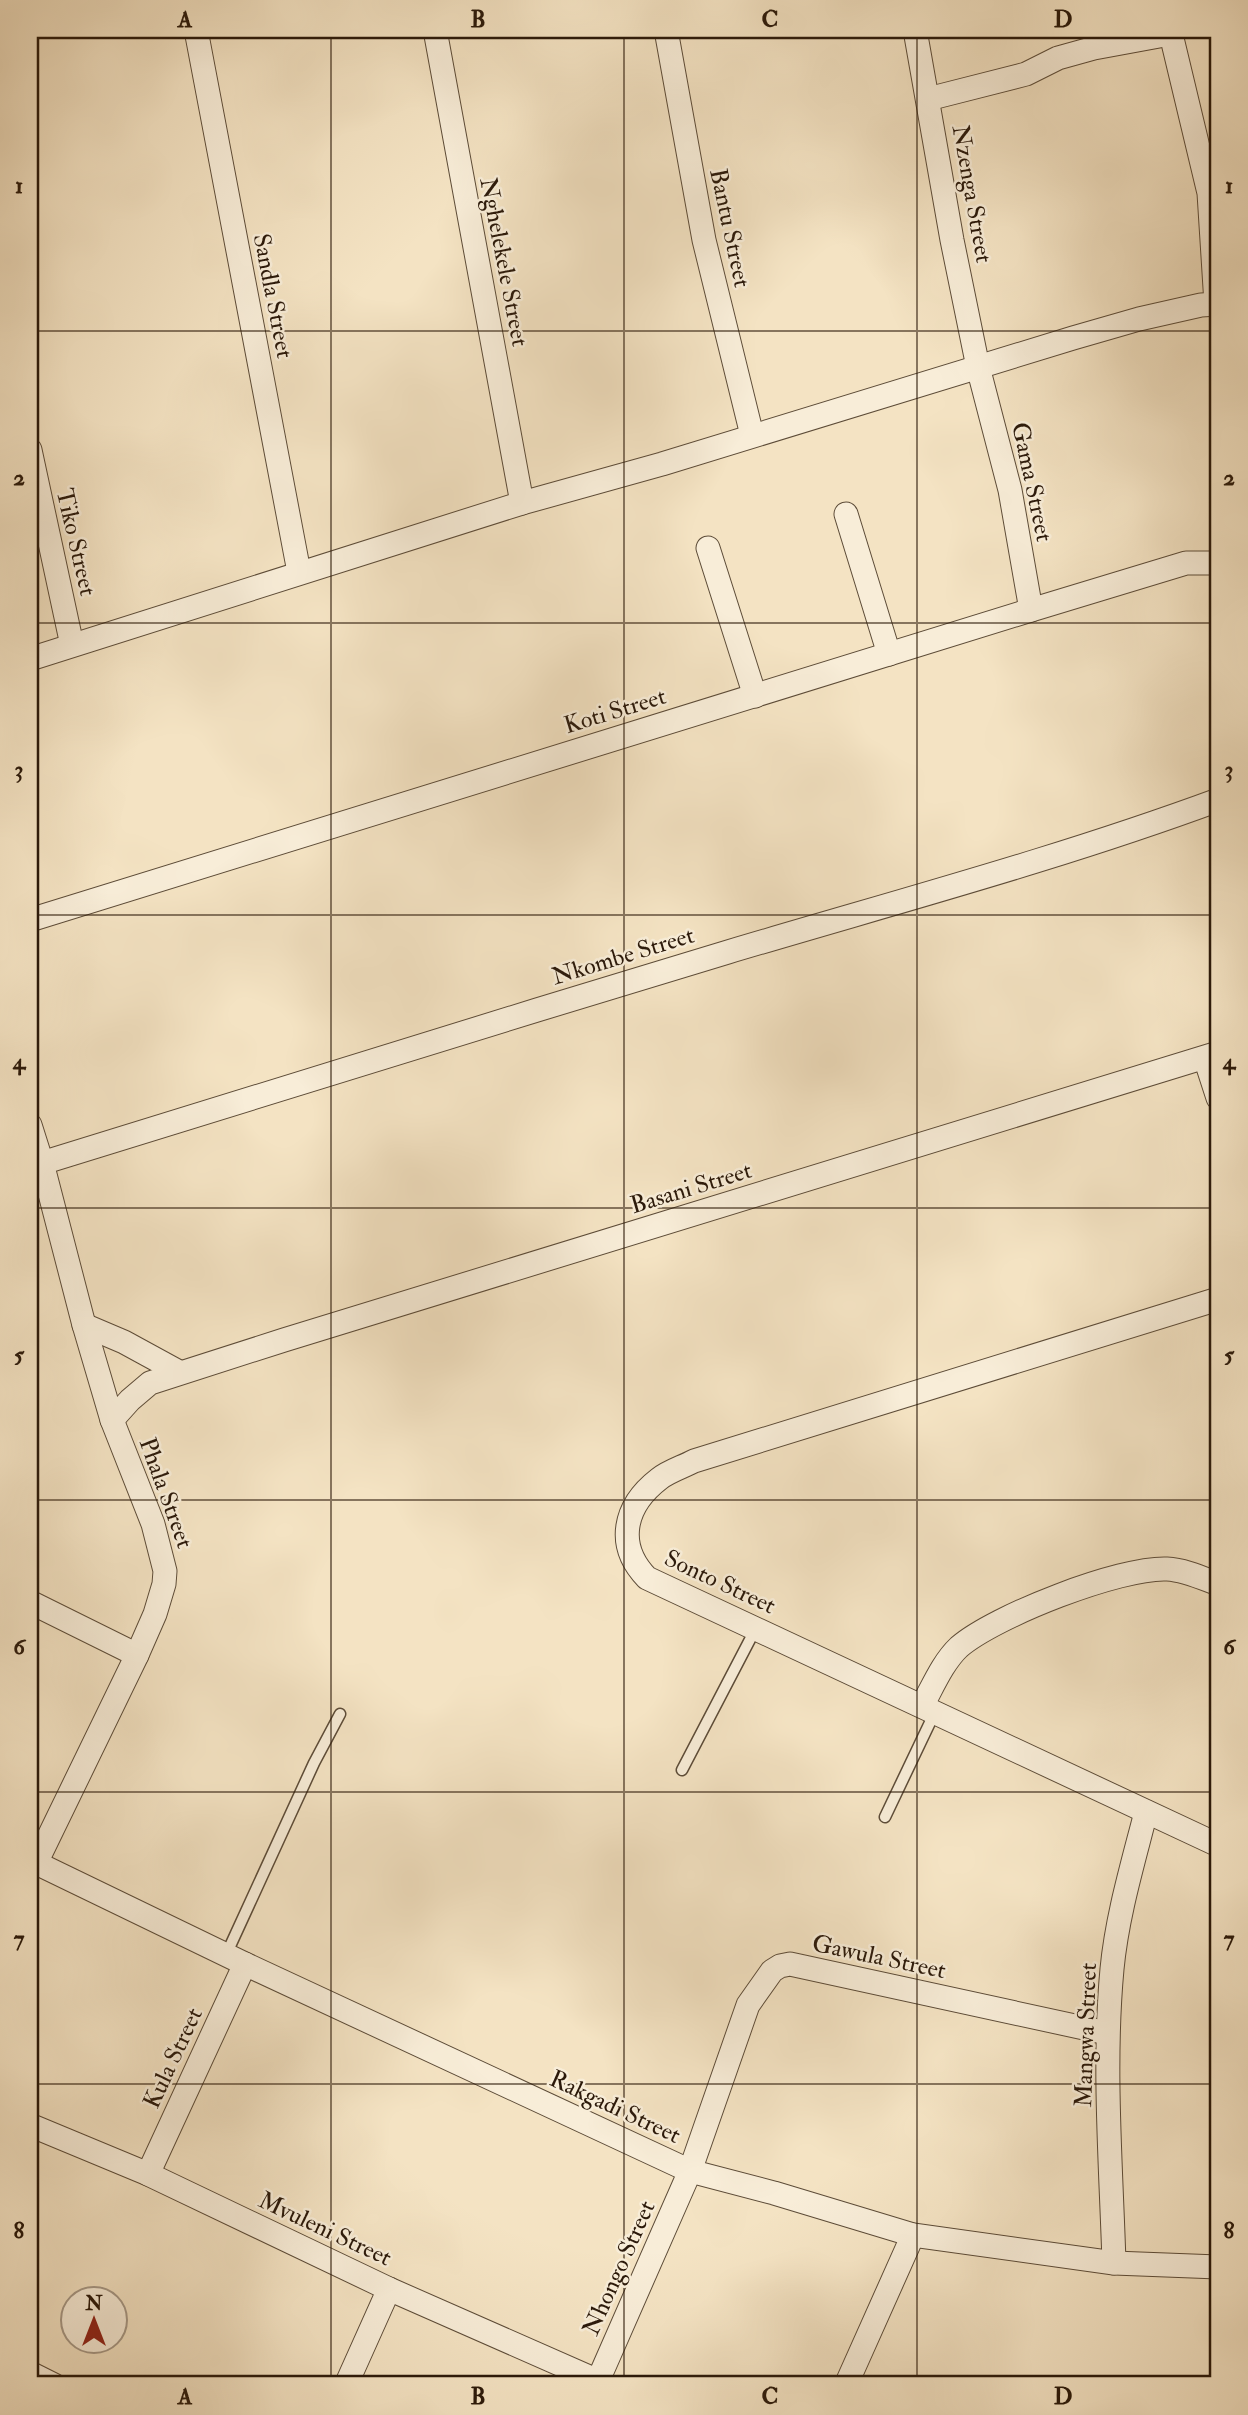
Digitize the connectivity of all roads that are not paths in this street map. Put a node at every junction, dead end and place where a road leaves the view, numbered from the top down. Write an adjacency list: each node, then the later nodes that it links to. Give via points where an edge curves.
1 (196, 30): 16 (street, Sandla Street)
2 (435, 30): 12 (street, Nghelekele Street)
3 (666, 30): 10 (street, Bantu Street, via 704,240)
4 (915, 30): 6 (street, Nzenga Street)
5 (1170, 32): 6 (street, via 1094,48 1058,58 1026,74); 7 (street)
6 (928, 99): 9 (street, Nzenga Street)
7 (1214, 199): 8 (street)
8 (1217, 304): 9 (street, via 1139,318)
9 (978, 367): 10 (street); 17 (street, Gama Street, via 1010,490)
10 (752, 435): 12 (street)
11 (30, 450): 18 (street, Tiko Street)
12 (522, 503): 16 (street)
13 (846, 514): 19 (street)
14 (708, 548): 21 (street)
15 (1218, 563): 17 (street, Koti Street, via 1186,563)
16 (299, 572): 18 (street)
17 (1031, 610): 19 (street, Koti Street)
18 (72, 645): 20 (street)
19 (889, 654): 21 (street, Koti Street)
20 (30, 659)
21 (755, 696): 23 (street, Koti Street)
22 (1218, 800): 27 (street, Nkombe Street)
23 (30, 920)
24 (1212, 1055): 25 (street); 30 (street, Basani Street)
25 (1218, 1098)
26 (30, 1125): 27 (street, Phala Street)
27 (42, 1163): 29 (street, Phala Street)
28 (1218, 1299): 34 (street, Sonto Street, via 694,1461 661,1477 640,1498 627,1526 626,1539 635,1565 647,1578)
29 (84, 1325): 30 (street); 31 (street, Phala Street)
30 (179, 1372): 31 (street, Basani Street, via 150,1383)
31 (112, 1420): 35 (street, Phala Street, via 165,1562 155,1614)
32 (1218, 1584): 36 (street, via 1169,1569 1148,1570 1054,1597 959,1647 945,1664)
33 (30, 1602): 35 (street)
34 (756, 1628): 36 (street, Sonto Street); 38 (lane)
35 (137, 1655): 42 (street, Phala Street)
36 (929, 1709): 39 (street, Sonto Street); 40 (lane)
37 (340, 1714): 43 (lane, via 314,1763)
38 (682, 1770)
39 (1146, 1812): 41 (street, Sonto Street); 44 (street, Mangwa Street, via 1122,1905)
40 (885, 1817)
41 (1218, 1845)
42 (33, 1862): 43 (street, Rakgadi Street)
43 (235, 1960): 46 (street, Rakgadi Street); 47 (street, Kula Street)
44 (1107, 2032): 46 (street, Gawula Street, via 835,1973 780,1966 748,2005); 49 (street, Mangwa Street)
45 (30, 2125): 47 (street, Mvuleni Street)
46 (690, 2171): 48 (street, Rakgadi Street); 53 (street, Nhongo Street)
47 (148, 2174): 51 (street, Mvuleni Street)
48 (914, 2235): 49 (street, Rakgadi Street); 56 (street)
49 (1114, 2263): 50 (street, Rakgadi Street)
50 (1218, 2267)
51 (390, 2288): 53 (street, Mvuleni Street); 55 (street)
52 (30, 2374): 54 (street)
53 (597, 2383)
54 (54, 2385)
55 (346, 2385)
56 (846, 2385)

